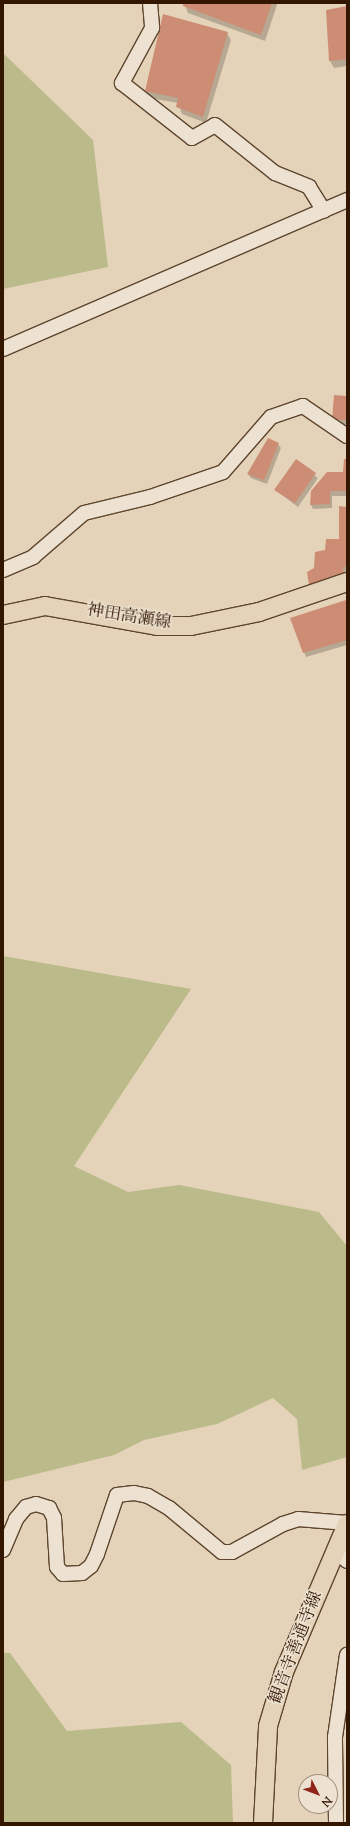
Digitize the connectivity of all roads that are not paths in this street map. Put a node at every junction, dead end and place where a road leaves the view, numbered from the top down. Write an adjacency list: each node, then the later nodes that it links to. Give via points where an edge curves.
1 (150, 3): 3 (street, via 152,28 122,83 192,138 215,125 275,173 309,187)
2 (347, 200): 3 (street)
3 (324, 211): 4 (street)
4 (3, 349)
5 (347, 436): 6 (street, via 303,406 271,417 223,472 150,497 84,513 33,557)
6 (3, 570)
7 (347, 582): 8 (main road, 神田高瀬線, via 259,612 191,626 158,626 45,606)
8 (3, 615)
9 (347, 1524): 10 (street, via 298,1519 283,1524 232,1552 222,1552 169,1508 148,1496 134,1493 118,1495 109,1510 97,1554 91,1566 82,1573 64,1574 58,1567 54,1518 49,1508 36,1504 26,1507 16,1519); 11 (main road, 観音寺善通寺線)
10 (3, 1550)
11 (341, 1556): 13 (main road, 観音寺善通寺線, via 284,1672 268,1726)
12 (347, 1655): 14 (street, via 335,1737)
13 (264, 1823)
14 (336, 1823)

